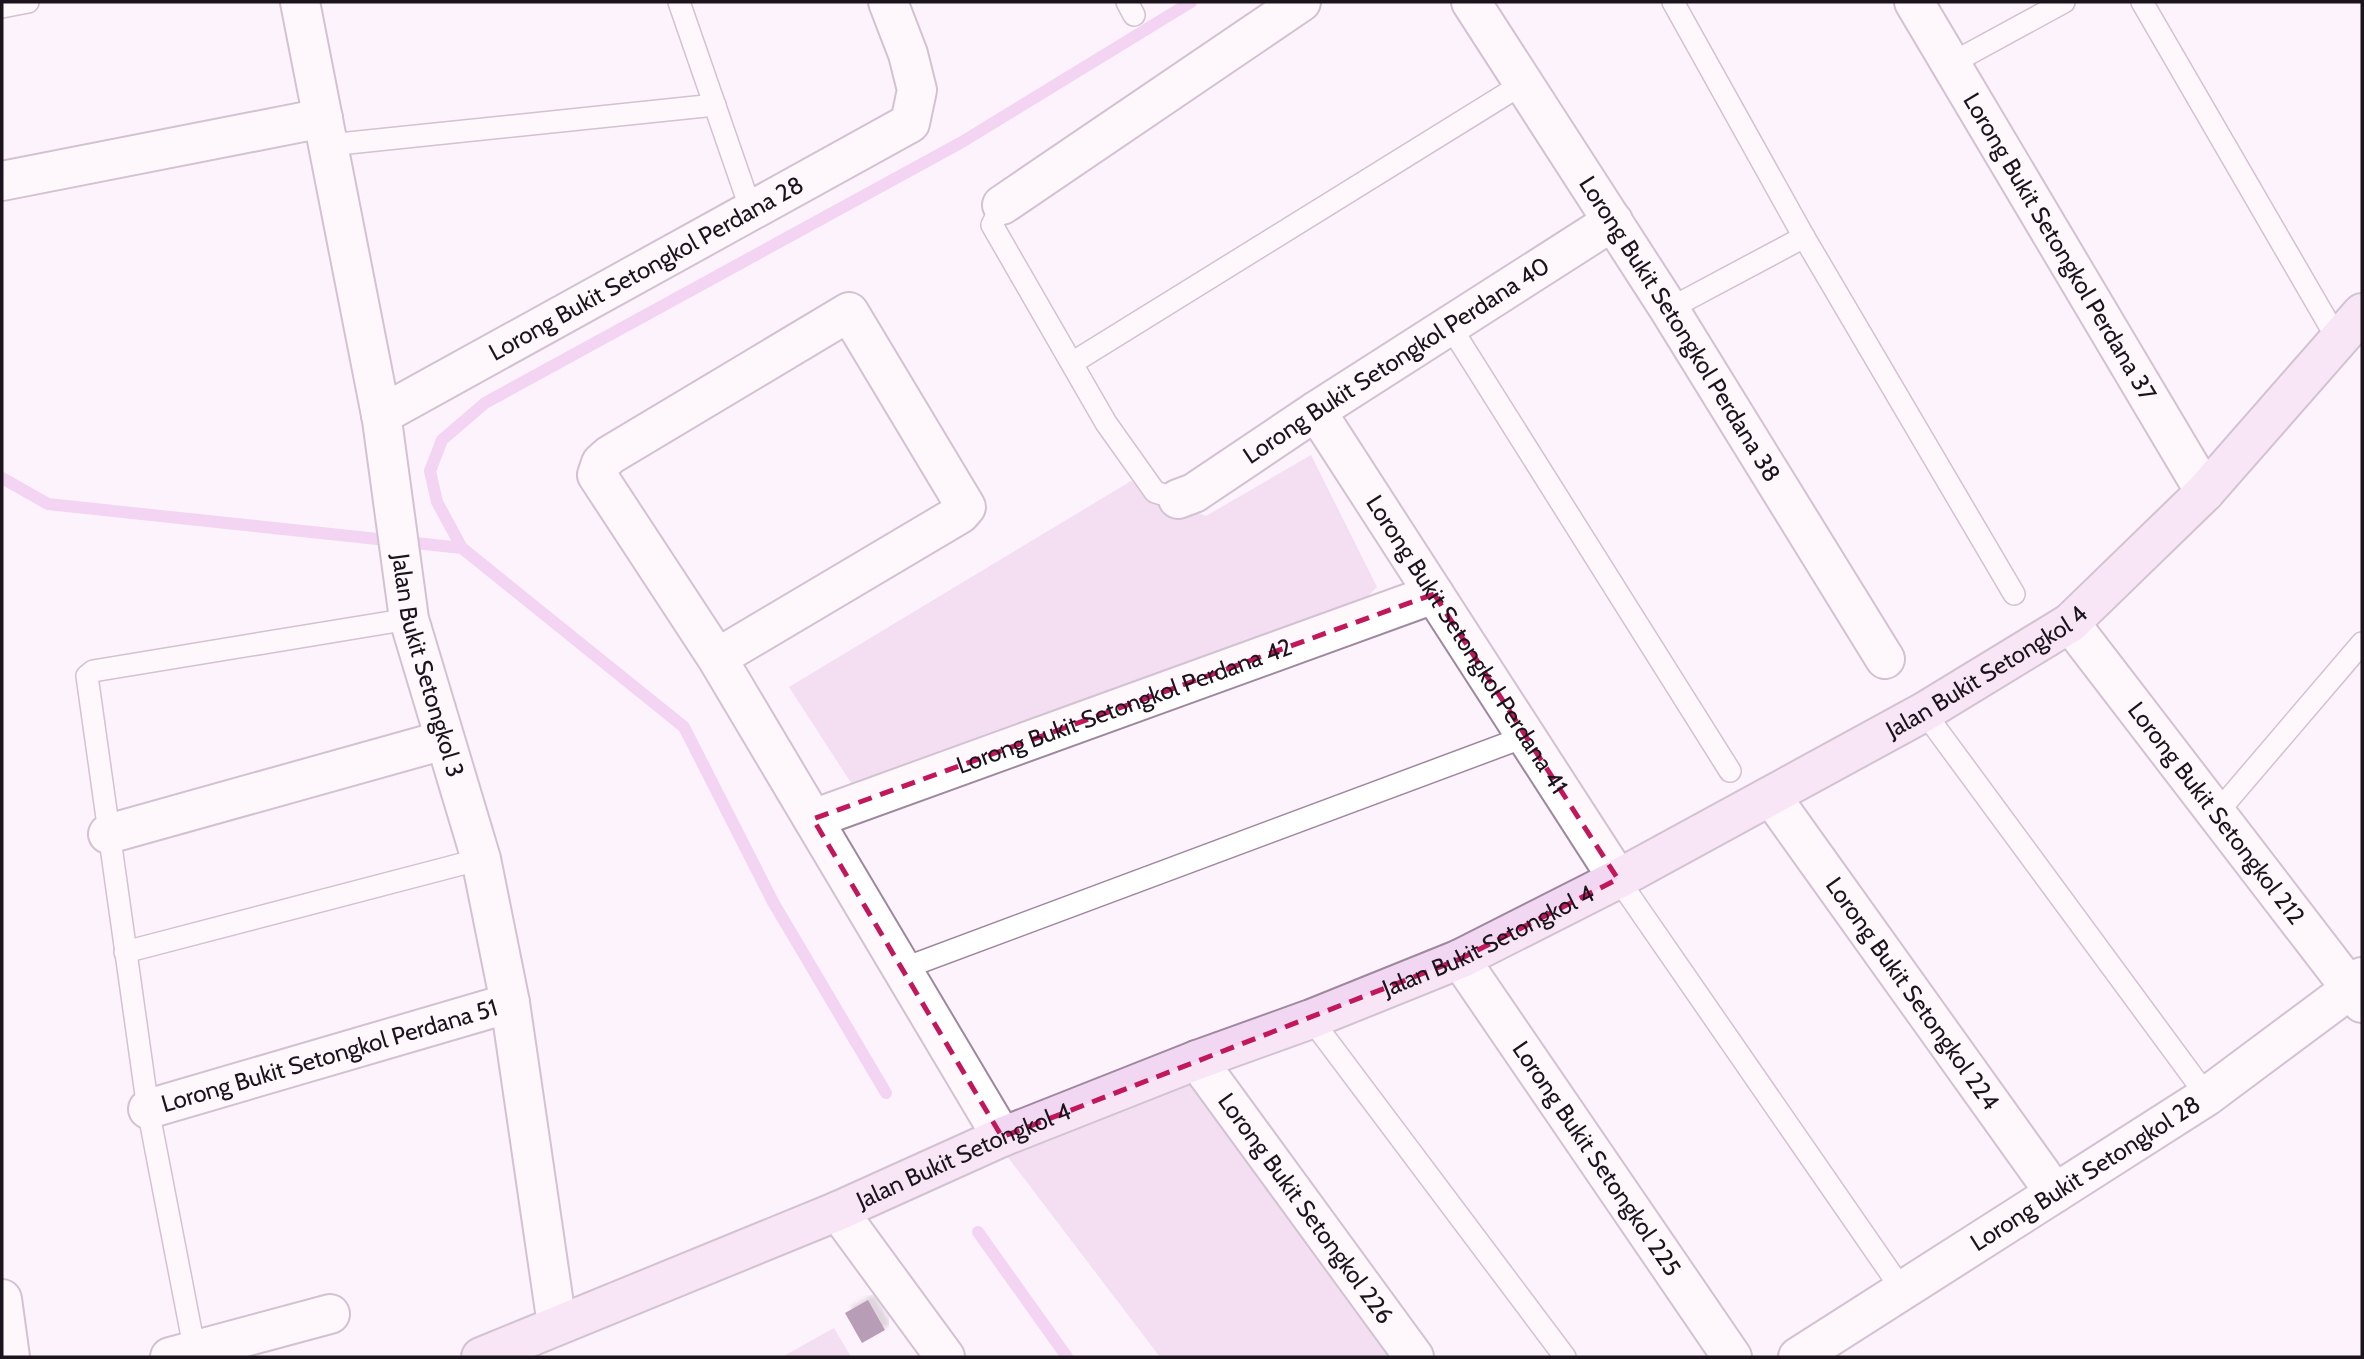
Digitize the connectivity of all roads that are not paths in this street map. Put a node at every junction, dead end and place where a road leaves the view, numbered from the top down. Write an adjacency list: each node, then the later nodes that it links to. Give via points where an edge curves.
1 (27, 2): 11 (lane)
2 (300, 2): 15 (street, Jalan Bukit Setongkol 3)
3 (679, 2): 14 (lane)
4 (888, 2): 18 (street, Lorong Bukit Setongkol Perdana 28, via 917,89 910,123)
5 (1301, 2): 17 (street)
6 (1471, 2): 13 (street, Lorong Bukit Setongkol Perdana 38)
7 (1673, 2): 20 (lane)
8 (1914, 2): 12 (street, Lorong Bukit Setongkol Perdana 37)
9 (2064, 2): 12 (lane)
10 (2143, 2): 23 (lane)
11 (2, 7)
12 (1952, 63): 27 (street, Lorong Bukit Setongkol Perdana 37)
13 (1524, 83): 19 (street, Lorong Bukit Setongkol Perdana 38); 24 (lane)
14 (715, 105): 15 (lane); 18 (lane)
15 (326, 132): 16 (street); 26 (street, Jalan Bukit Setongkol 3)
16 (2, 181)
17 (1002, 205): 24 (lane, via 992,225)
18 (751, 210): 26 (street, Lorong Bukit Setongkol Perdana 28)
19 (1614, 221): 21 (street, Lorong Bukit Setongkol Perdana 38); 22 (street, Lorong Bukit Setongkol Perdana 40)
20 (1804, 237): 21 (lane); 29 (lane)
21 (1669, 309): 35 (street, Lorong Bukit Setongkol Perdana 38)
22 (1450, 326): 25 (street, Lorong Bukit Setongkol Perdana 40); 39 (lane)
23 (2350, 326): 27 (street, Jalan Bukit Setongkol 4)
24 (1072, 363): 28 (lane, via 1106,423 1155,492)
25 (1316, 411): 28 (street, Lorong Bukit Setongkol Perdana 40, via 1194,494); 30 (street, Lorong Bukit Setongkol Perdana 41)
26 (382, 418): 31 (street, Jalan Bukit Setongkol 3)
27 (2205, 492): 32 (street, Jalan Bukit Setongkol 4)
28 (1178, 499)
29 (2014, 593)
30 (1434, 594): 37 (street, Lorong Bukit Setongkol Perdana 41); 42 (street, Lorong Bukit Setongkol Perdana 42)
31 (409, 619): 38 (street, Jalan Bukit Setongkol 3); 43 (lane, via 93,671 86,684)
32 (2070, 623): 36 (street, Jalan Bukit Setongkol 4); 41 (street, Lorong Bukit Setongkol 212)
33 (2362, 643): 41 (lane)
34 (717, 658): 34 (street, via 597,475 601,463 849,312 966,508); 42 (street)
35 (1885, 659)
36 (1924, 712): 40 (street, Jalan Bukit Setongkol 4); 53 (lane)
37 (1527, 736): 45 (street, Lorong Bukit Setongkol Perdana 41); 48 (lane)
38 (444, 740): 43 (street); 44 (street, Jalan Bukit Setongkol 3)
39 (1730, 771)
40 (1771, 796): 45 (street, Jalan Bukit Setongkol 4); 56 (street, Lorong Bukit Setongkol 224)
41 (2216, 814): 49 (street, Lorong Bukit Setongkol 212)
42 (813, 819): 48 (street)
43 (108, 834): 46 (lane)
44 (481, 859): 46 (lane); 50 (street, Jalan Bukit Setongkol 3)
45 (1618, 879): 47 (street, Jalan Bukit Setongkol 4); 58 (lane)
46 (125, 952): 54 (lane)
47 (1460, 959): 51 (street, Jalan Bukit Setongkol 4); 68 (street, Lorong Bukit Setongkol 225)
48 (902, 969): 55 (street)
49 (2359, 989): 53 (street, Lorong Bukit Setongkol 28)
50 (510, 1003): 54 (street, Lorong Bukit Setongkol Perdana 51); 61 (street, Jalan Bukit Setongkol 3)
51 (1311, 1019): 52 (street, Jalan Bukit Setongkol 4); 67 (lane)
52 (1197, 1060): 55 (street, Jalan Bukit Setongkol 4); 66 (street, Lorong Bukit Setongkol 226)
53 (2207, 1096): 56 (street, Lorong Bukit Setongkol 28)
54 (148, 1109): 62 (lane)
55 (1002, 1137): 57 (street, Jalan Bukit Setongkol 4)
56 (2055, 1193): 58 (street, Lorong Bukit Setongkol 28)
57 (838, 1211): 61 (street, Jalan Bukit Setongkol 4); 65 (street)
58 (1903, 1290): 69 (street, Lorong Bukit Setongkol 28)
59 (2, 1299): 63 (street)
60 (330, 1314): 62 (street)
61 (557, 1325): 64 (street, Jalan Bukit Setongkol 4)
62 (187, 1355)
63 (9, 1357)
64 (481, 1357)
65 (944, 1357)
66 (1414, 1357)
67 (1565, 1357)
68 (1732, 1357)
69 (1798, 1357)

